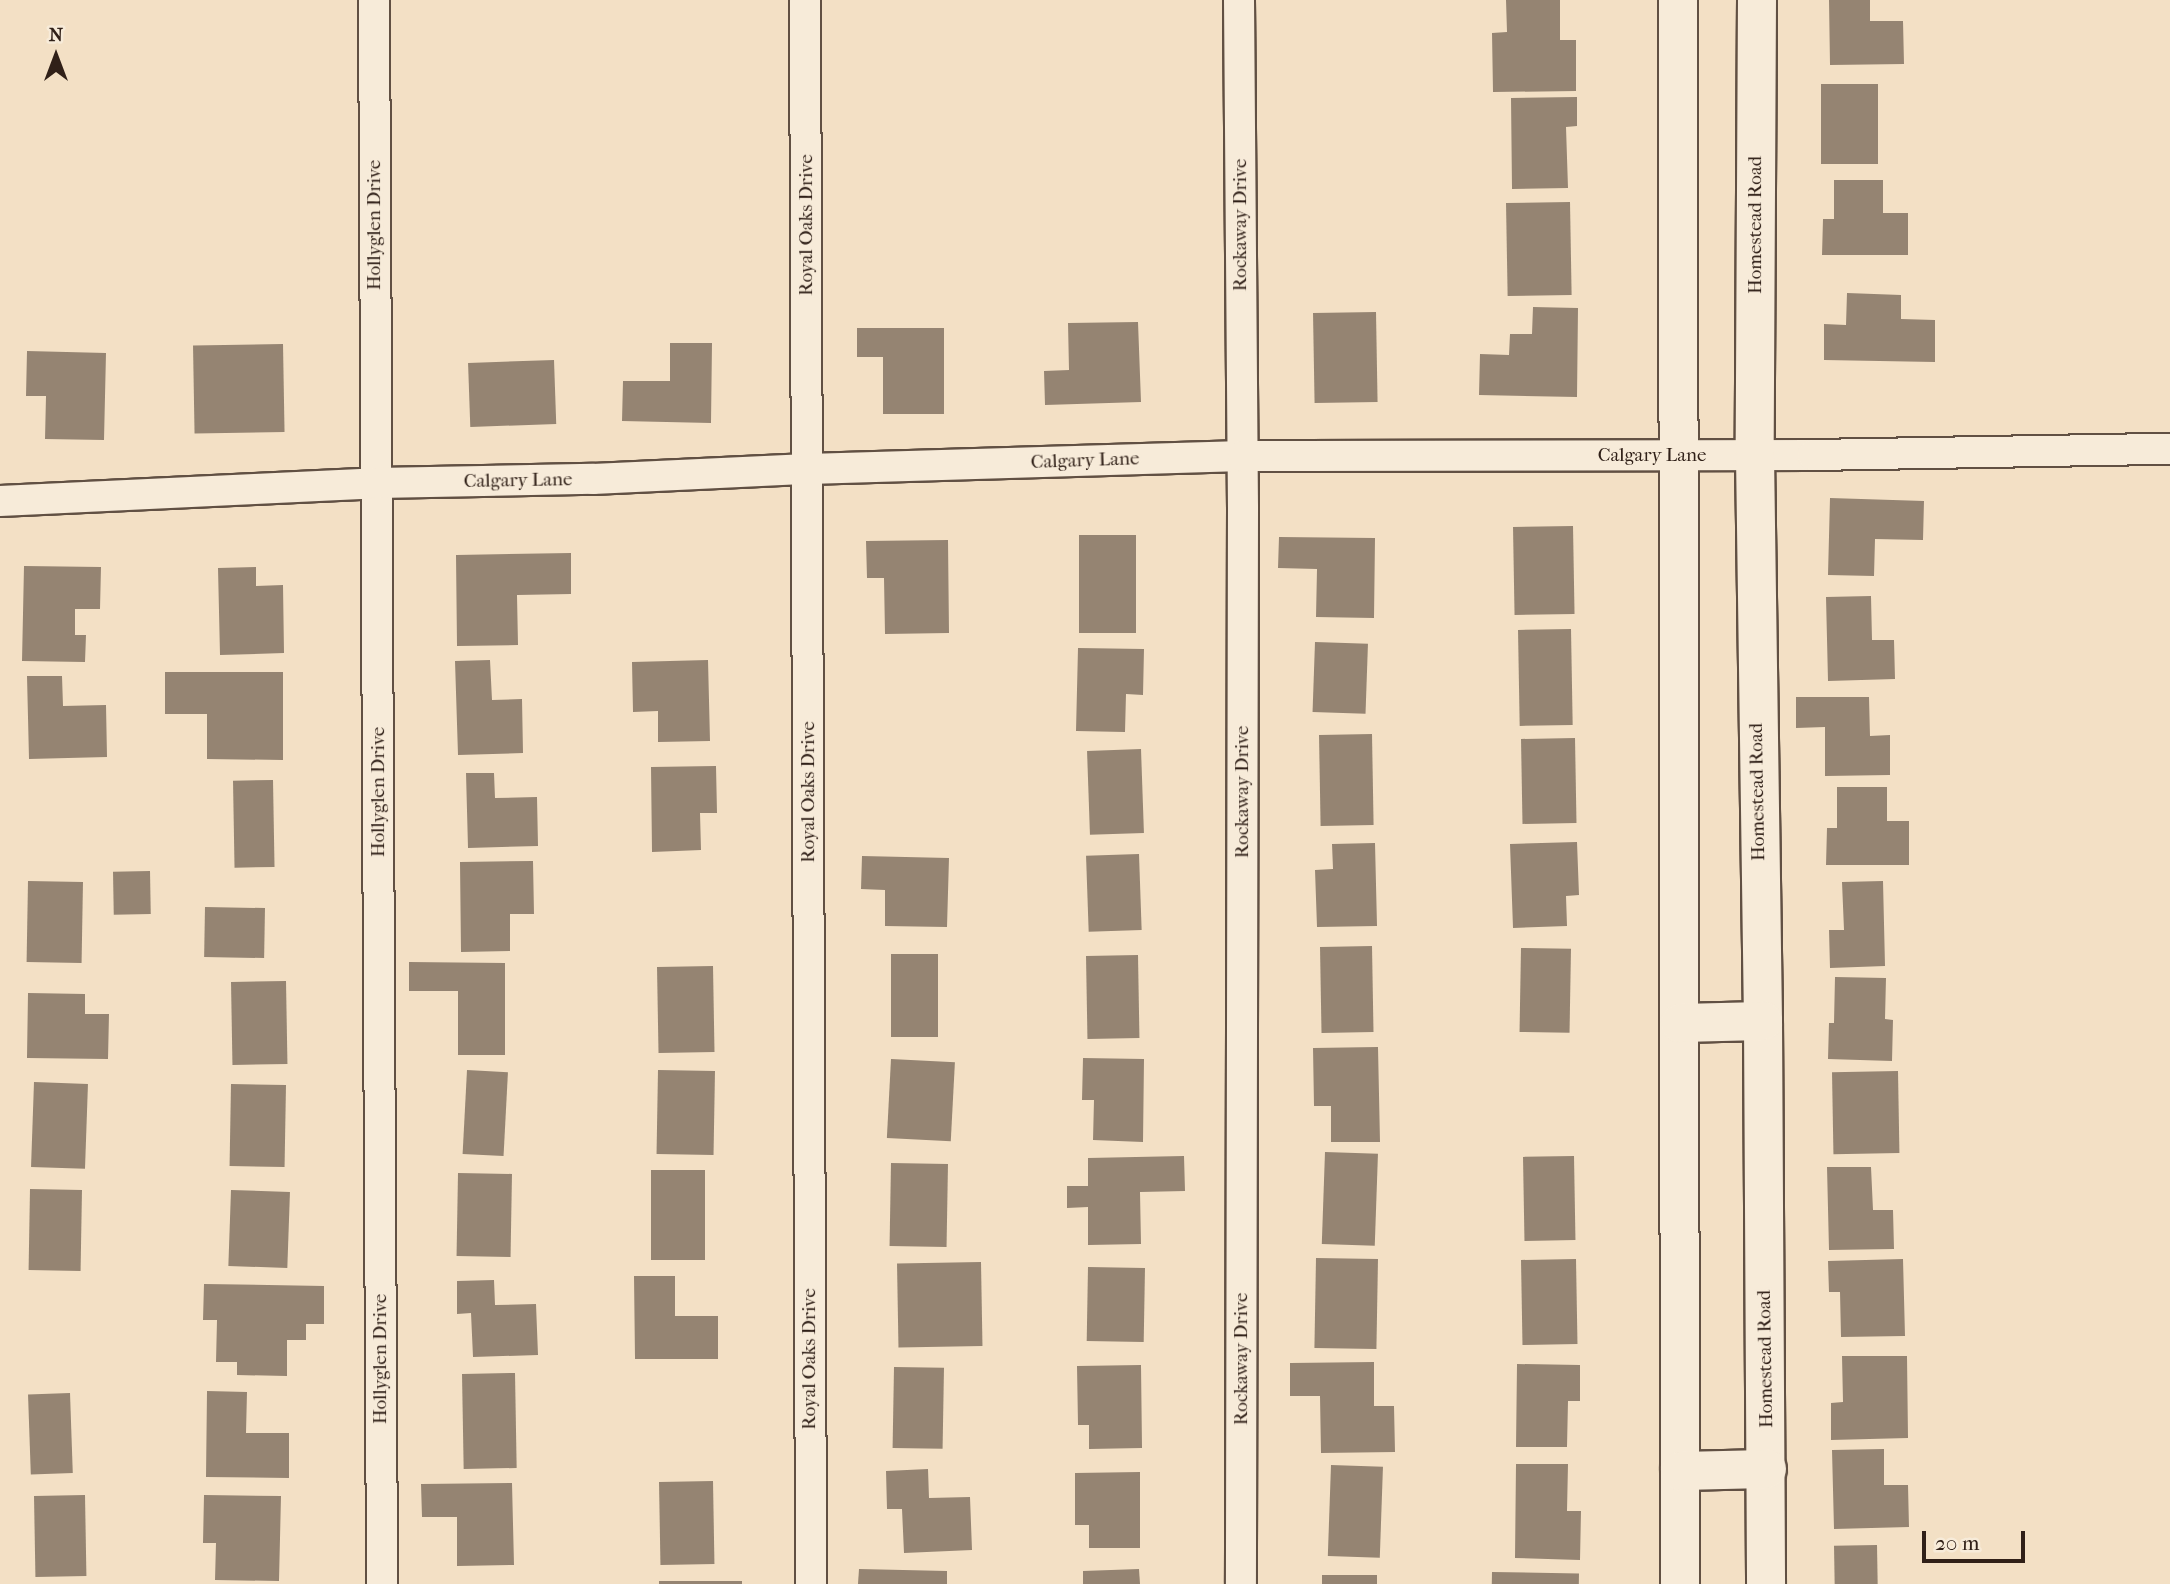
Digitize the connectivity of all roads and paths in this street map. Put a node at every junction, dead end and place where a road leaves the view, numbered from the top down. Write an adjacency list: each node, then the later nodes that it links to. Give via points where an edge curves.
1 (374, 0): 11 (street, Hollyglen Drive)
2 (806, 0): 10 (street, Royal Oaks Drive)
3 (1239, 0): 9 (street, Rockaway Drive)
4 (1678, 0): 7 (main road)
5 (1757, 0): 8 (main road, Homestead Road)
6 (2170, 449): 8 (street, Calgary Lane)
7 (1680, 455): 8 (street, Calgary Lane); 9 (street, Calgary Lane); 14 (main road)
8 (1755, 455): 13 (main road, Homestead Road)
9 (1243, 456): 10 (street, Calgary Lane); 19 (street, Rockaway Drive)
10 (808, 468): 11 (street, Calgary Lane, via 593,480); 18 (street, Royal Oaks Drive)
11 (377, 484): 12 (street, Calgary Lane); 17 (street, Hollyglen Drive)
12 (0, 501)
13 (1763, 1021): 14 (main road); 15 (main road, Homestead Road)
14 (1680, 1023): 16 (main road)
15 (1767, 1469): 16 (main road); 21 (main road, Homestead Road)
16 (1680, 1471): 20 (main road)
17 (382, 1584)
18 (811, 1584)
19 (1241, 1584)
20 (1680, 1584)
21 (1766, 1584)

